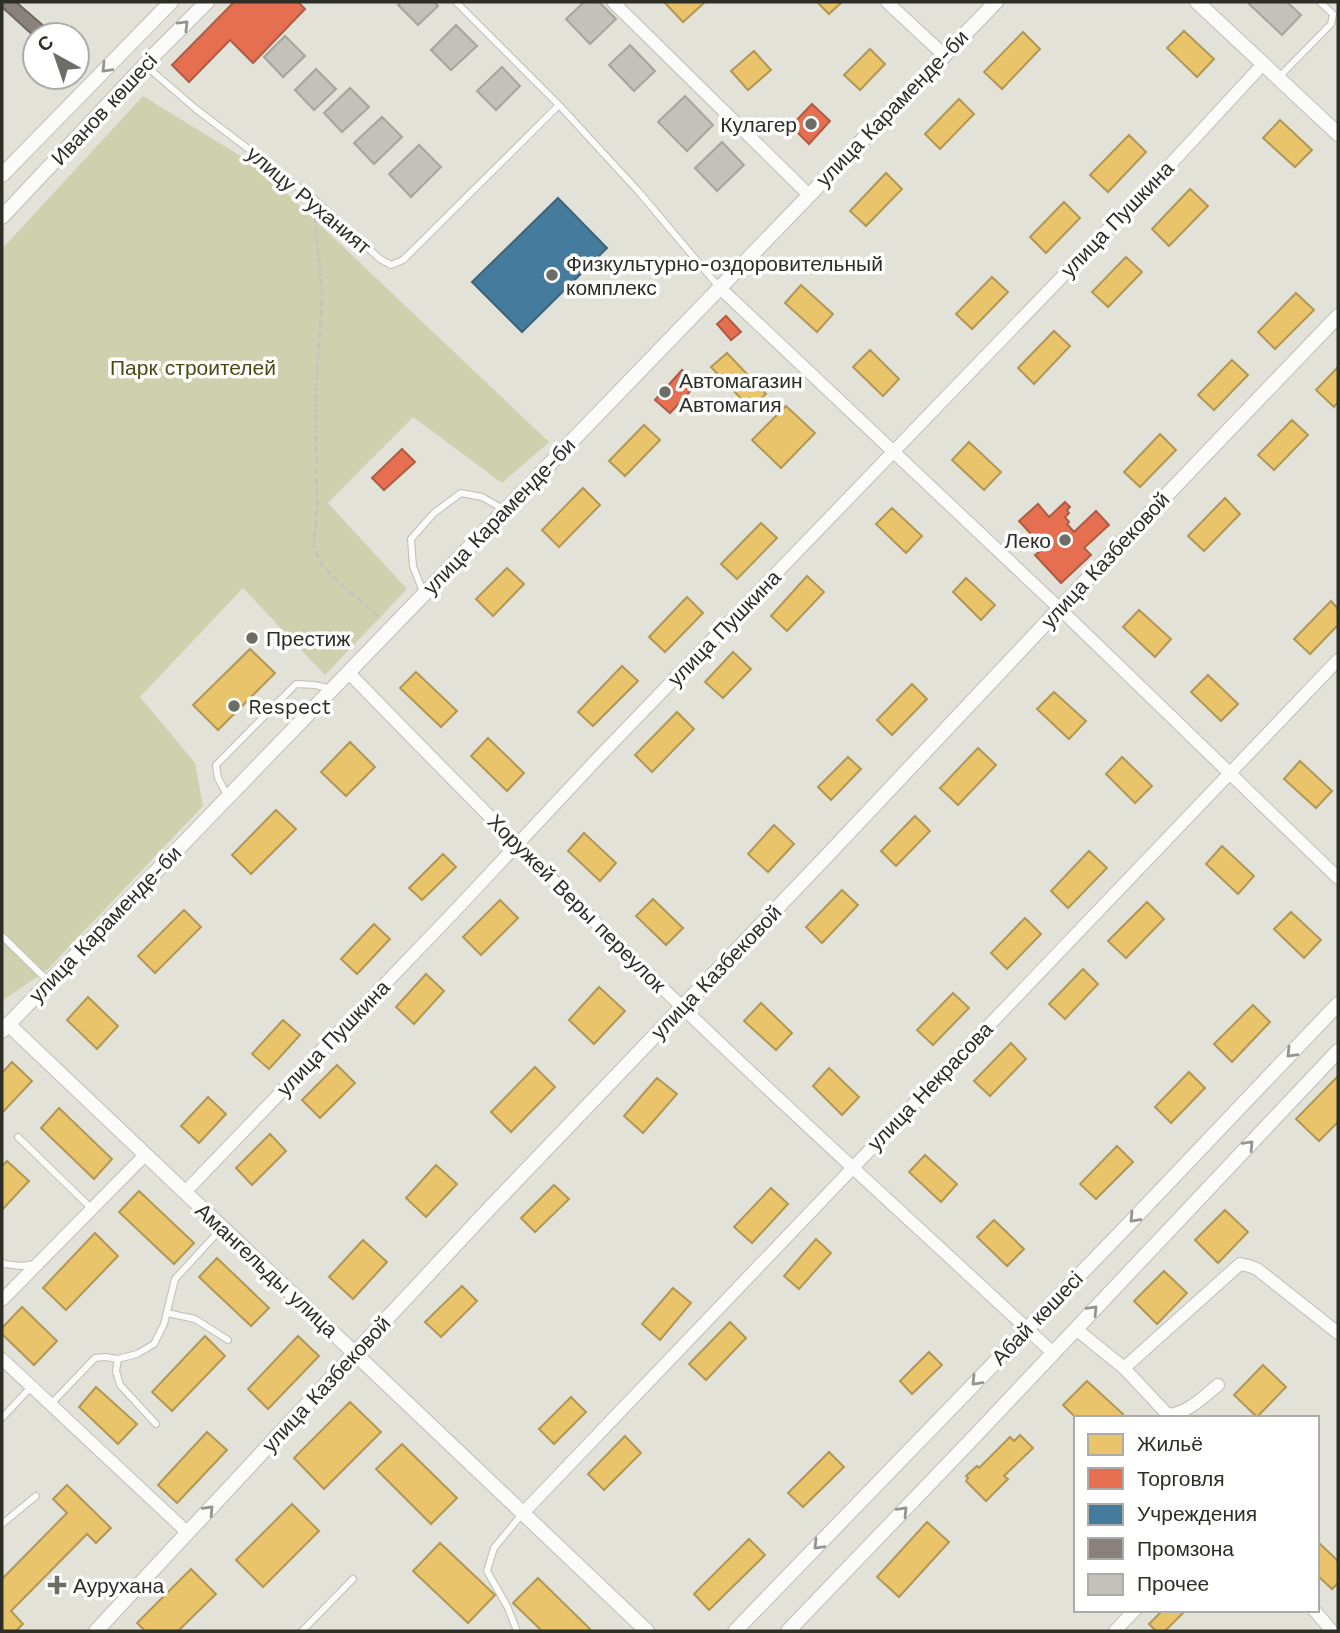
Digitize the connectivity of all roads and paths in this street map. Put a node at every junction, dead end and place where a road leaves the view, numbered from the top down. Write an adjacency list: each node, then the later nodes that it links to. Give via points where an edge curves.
1 (171, 2): 16 (street, Иванов көшесі, one-way to 16)
2 (207, 2): 12 (street, Иванов көшесі, one-way to 2)
3 (456, 2): 14 (lane)
4 (613, 2): 17 (street)
5 (887, 2): 10 (street)
6 (996, 2): 10 (street, улица Караменде-би)
7 (1197, 2): 11 (street)
8 (1320, 2): 9 (lane)
9 (1336, 17): 13 (lane)
10 (944, 54): 17 (street, улица Караменде-би)
11 (1263, 64): 13 (street); 22 (street, улица Пушкина)
12 (146, 65): 18 (lane, улицу Руханият); 19 (street, Иванов көшесі)
13 (1278, 78): 15 (street)
14 (559, 105): 18 (lane, улицу Руханият, via 403,260 391,265); 20 (lane)
15 (1338, 134)
16 (2, 176)
17 (808, 195): 20 (street, улица Караменде-би)
18 (314, 199): 26 (path, via 321,296 314,546 321,564 339,583)
19 (2, 217)
20 (719, 287): 22 (street); 23 (street, улица Караменде-би)
21 (1338, 316): 25 (street, улица Казбековой)
22 (893, 451): 25 (street); 32 (street, улица Пушкина)
23 (505, 510): 24 (street, улица Караменде-би); 24 (lane, via 482,497 461,494 434,513 411,539 413,566)
24 (424, 593): 26 (street, улица Караменде-би)
25 (1060, 609): 30 (street); 37 (street, улица Казбековой)
26 (392, 627): 28 (street, улица Караменде-би)
27 (1338, 660): 30 (street, улица Некрасова)
28 (348, 672): 29 (street, улица Караменде-би); 32 (street, Хоружей Веры переулок)
29 (332, 689): 31 (street, улица Караменде-би); 31 (lane, via 296,684 216,765)
30 (1230, 773): 33 (street); 42 (street, улица Некрасова)
31 (228, 797): 35 (street, улица Караменде-би)
32 (516, 845): 37 (street, Хоружей Веры переулок); 43 (street, улица Пушкина)
33 (1338, 878)
34 (2, 936): 35 (lane)
35 (49, 982): 38 (street, улица Караменде-би)
36 (1338, 1004): 50 (street, Абай көшесі, one-way to 50)
37 (682, 1007): 42 (street, Хоружей Веры переулок); 54 (street, улица Казбековой)
38 (5, 1028): 41 (street, Амангельды улица)
39 (1338, 1051): 51 (street, Абай көшесі, one-way to 39)
40 (18, 1137): 44 (lane)
41 (145, 1155): 43 (street, Амангельды улица); 44 (street)
42 (852, 1167): 50 (street, Хоружей Веры переулок); 65 (street, улица Некрасова)
43 (185, 1192): 45 (street, Амангельды улица)
44 (92, 1209): 47 (street)
45 (222, 1227): 49 (lane, via 175,1279); 54 (street, Амангельды улица)
46 (2, 1262): 47 (lane)
47 (39, 1263): 48 (street)
48 (2, 1300)
49 (167, 1313): 53 (lane, via 195,1318); 57 (lane, via 154,1344)
50 (1027, 1329): 55 (street, Хоружей Веры переулок); 75 (street, Абай көшесі, one-way to 75)
51 (1076, 1329): 55 (street, Абай көшесі); 58 (street)
52 (1338, 1333): 58 (street, via 1257,1269 1240,1264)
53 (228, 1340)
54 (355, 1353): 65 (street, Амангельды улица); 67 (street, улица Казбековой, one-way to 54)
55 (1053, 1353): 76 (street, Абай көшесі, one-way to 55)
56 (2, 1359): 60 (street)
57 (118, 1359): 61 (lane, via 95,1358); 63 (lane, via 120,1385)
58 (1124, 1368): 59 (street, via 1168,1415 1190,1407)
59 (1218, 1385)
60 (31, 1387): 61 (street); 62 (lane)
61 (51, 1405): 67 (street)
62 (2, 1418)
63 (156, 1423)
64 (36, 1496): 66 (lane)
65 (523, 1513): 73 (lane, via 494,1548 487,1571); 74 (street, Амангельды улица)
66 (2, 1524)
67 (188, 1533): 71 (street, улица Казбековой)
68 (353, 1579): 72 (lane)
69 (1133, 1612): 77 (street)
70 (1316, 1612): 78 (street)
71 (102, 1629)
72 (302, 1631)
73 (517, 1631)
74 (647, 1631)
75 (735, 1631)
76 (788, 1631)
77 (1115, 1631)
78 (1332, 1631)

